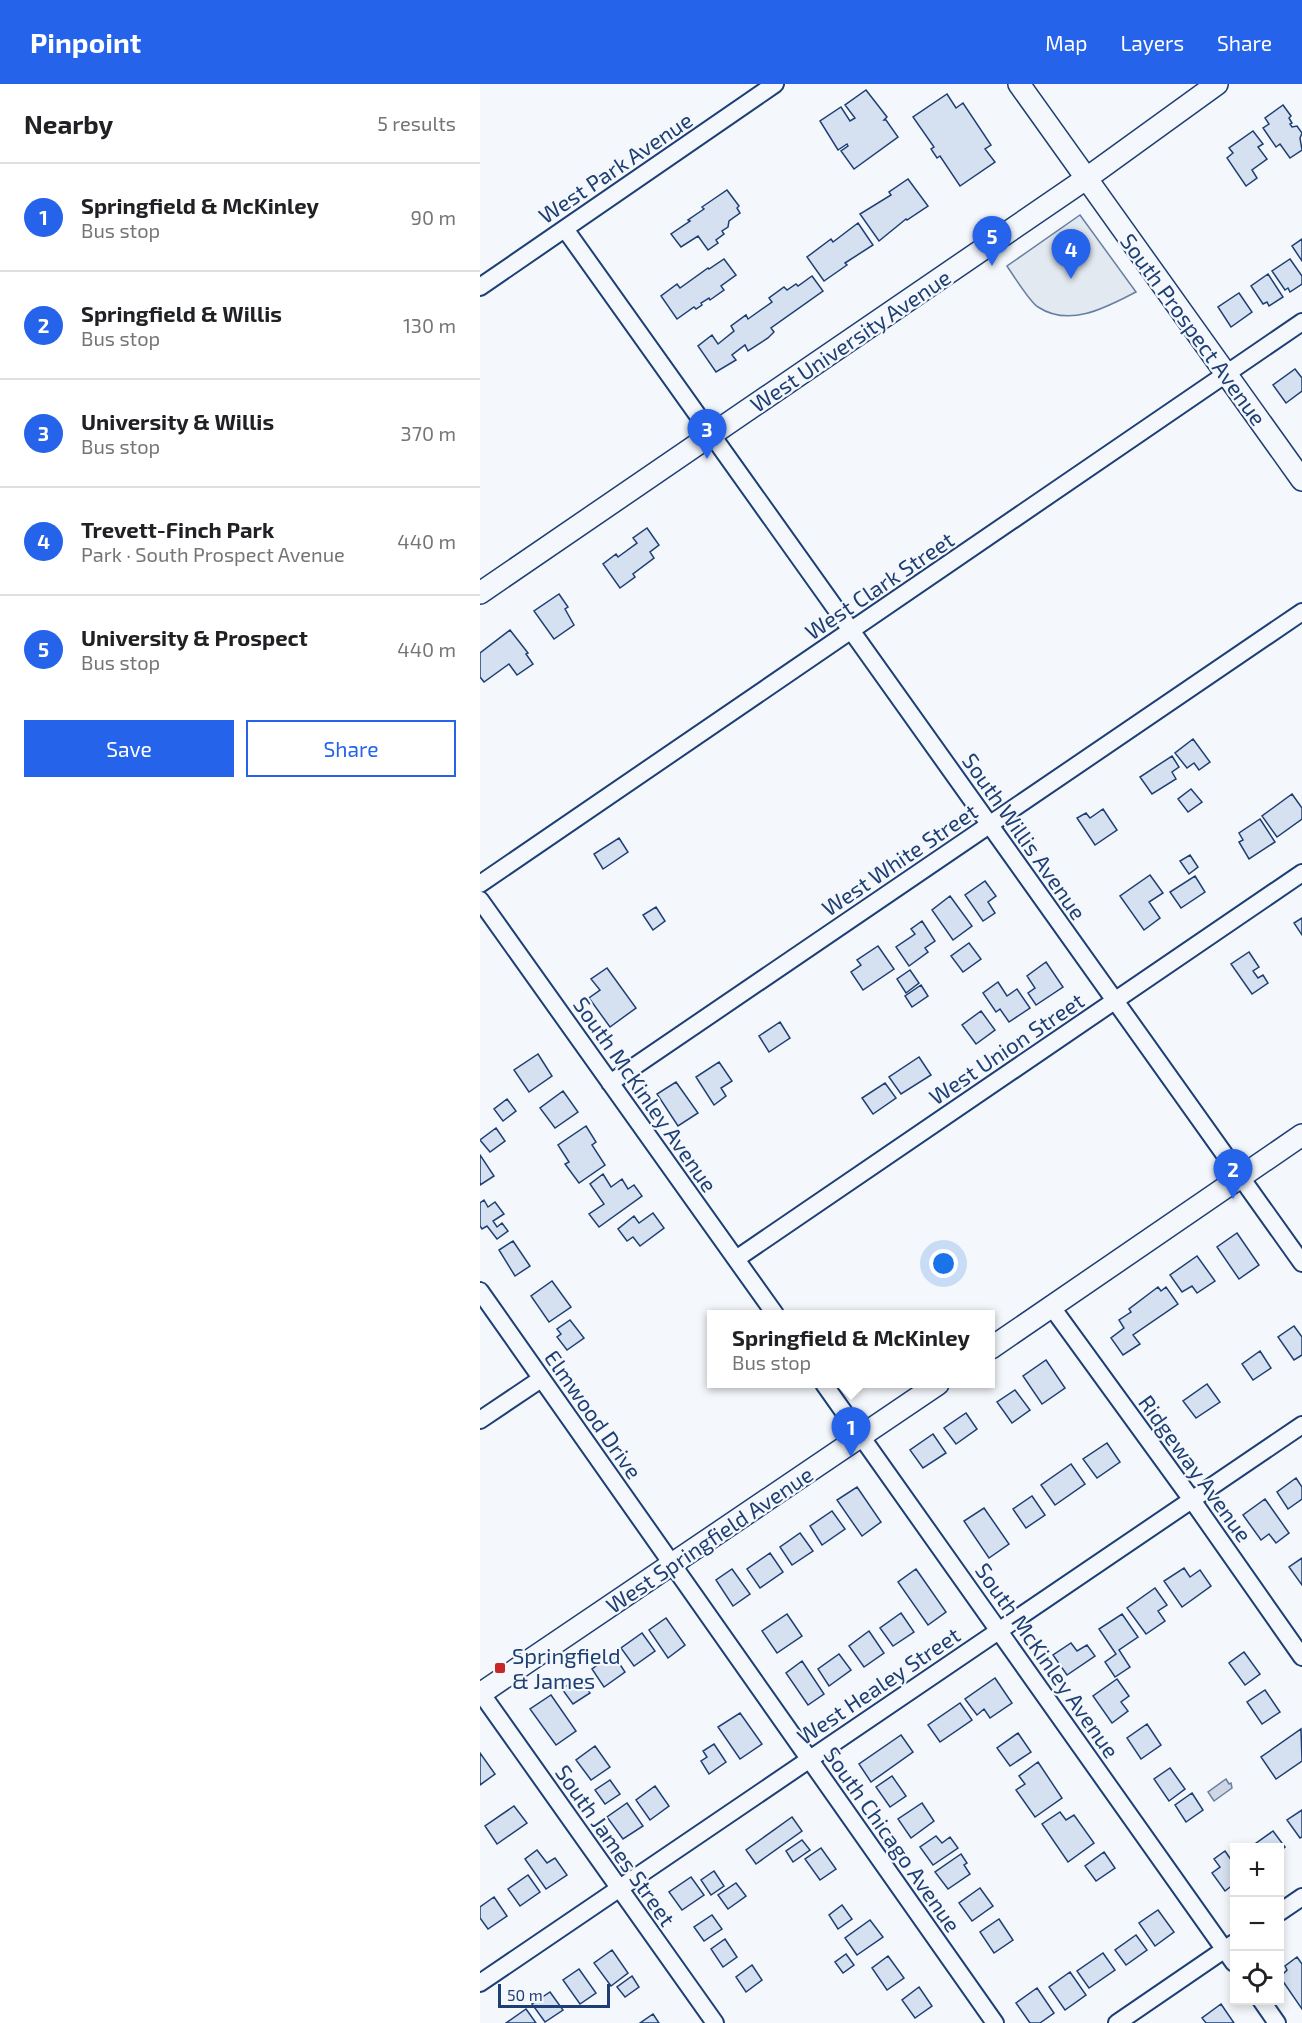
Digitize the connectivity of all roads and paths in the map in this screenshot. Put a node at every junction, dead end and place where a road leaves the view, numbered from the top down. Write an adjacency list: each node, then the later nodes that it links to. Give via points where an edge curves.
1 (776, 84): 5 (street, West Park Avenue)
2 (1019, 84): 4 (main road, South Prospect Avenue)
3 (1217, 84): 4 (main road, West University Avenue)
4 (1087, 178): 8 (main road, South Prospect Avenue); 9 (main road, West University Avenue)
5 (565, 229): 6 (street, West Park Avenue); 9 (street, South Willis Avenue)
6 (480, 287)
7 (1302, 322): 8 (street, West Clark Street)
8 (1227, 374): 10 (main road, South Prospect Avenue); 13 (street, West Clark Street)
9 (712, 435): 11 (main road, West University Avenue); 13 (street, South Willis Avenue)
10 (1302, 480)
11 (480, 593)
12 (1302, 612): 14 (street, West White Street)
13 (851, 631): 14 (street, South Willis Avenue); 16 (street, West Clark Street)
14 (989, 825): 18 (street, South Willis Avenue); 19 (street, West White Street)
15 (1302, 873): 18 (street, West Union Street)
16 (480, 884)
17 (480, 900): 19 (street, South McKinley Avenue)
18 (1114, 1001): 21 (street, South Willis Avenue); 22 (street, West Union Street)
19 (610, 1083): 22 (street, South McKinley Avenue)
20 (1302, 1135): 21 (main road)
21 (1241, 1177): 23 (street, South Willis Avenue); 25 (main road)
22 (736, 1259): 26 (street, South McKinley Avenue)
23 (1302, 1263)
24 (480, 1291): 28 (street, Elmwood Drive)
25 (1051, 1306): 27 (main road); 34 (street, Ridgeway Avenue)
26 (772, 1310)
27 (995, 1345)
28 (541, 1379): 31 (street); 35 (street, Elmwood Drive)
29 (827, 1388): 33 (street, South McKinley Avenue)
30 (931, 1388): 33 (main road, West Springfield Avenue)
31 (480, 1420)
32 (1302, 1425): 34 (street, West Healey Street)
33 (861, 1436): 35 (main road, West Springfield Avenue); 36 (street, South McKinley Avenue)
34 (1192, 1500): 36 (street, West Healey Street); 37 (street, Ridgeway Avenue)
35 (672, 1563): 38 (main road, West Springfield Avenue); 39 (street, South Chicago Avenue)
36 (999, 1630): 39 (street, West Healey Street); 43 (street, South McKinley Avenue)
37 (1302, 1657)
38 (481, 1693): 40 (street, South James Street)
39 (810, 1759): 40 (street, West Healey Street); 48 (street, South Chicago Avenue)
40 (619, 1888): 45 (street, West Healey Street); 47 (street, South James Street)
41 (1302, 1897): 42 (street)
42 (1284, 1909)
43 (1230, 1951)
44 (1230, 1953): 49 (street)
45 (480, 1983)
46 (1264, 2005): 50 (street)
47 (715, 2023)
48 (995, 2023)
49 (1118, 2023)
50 (1277, 2023)

